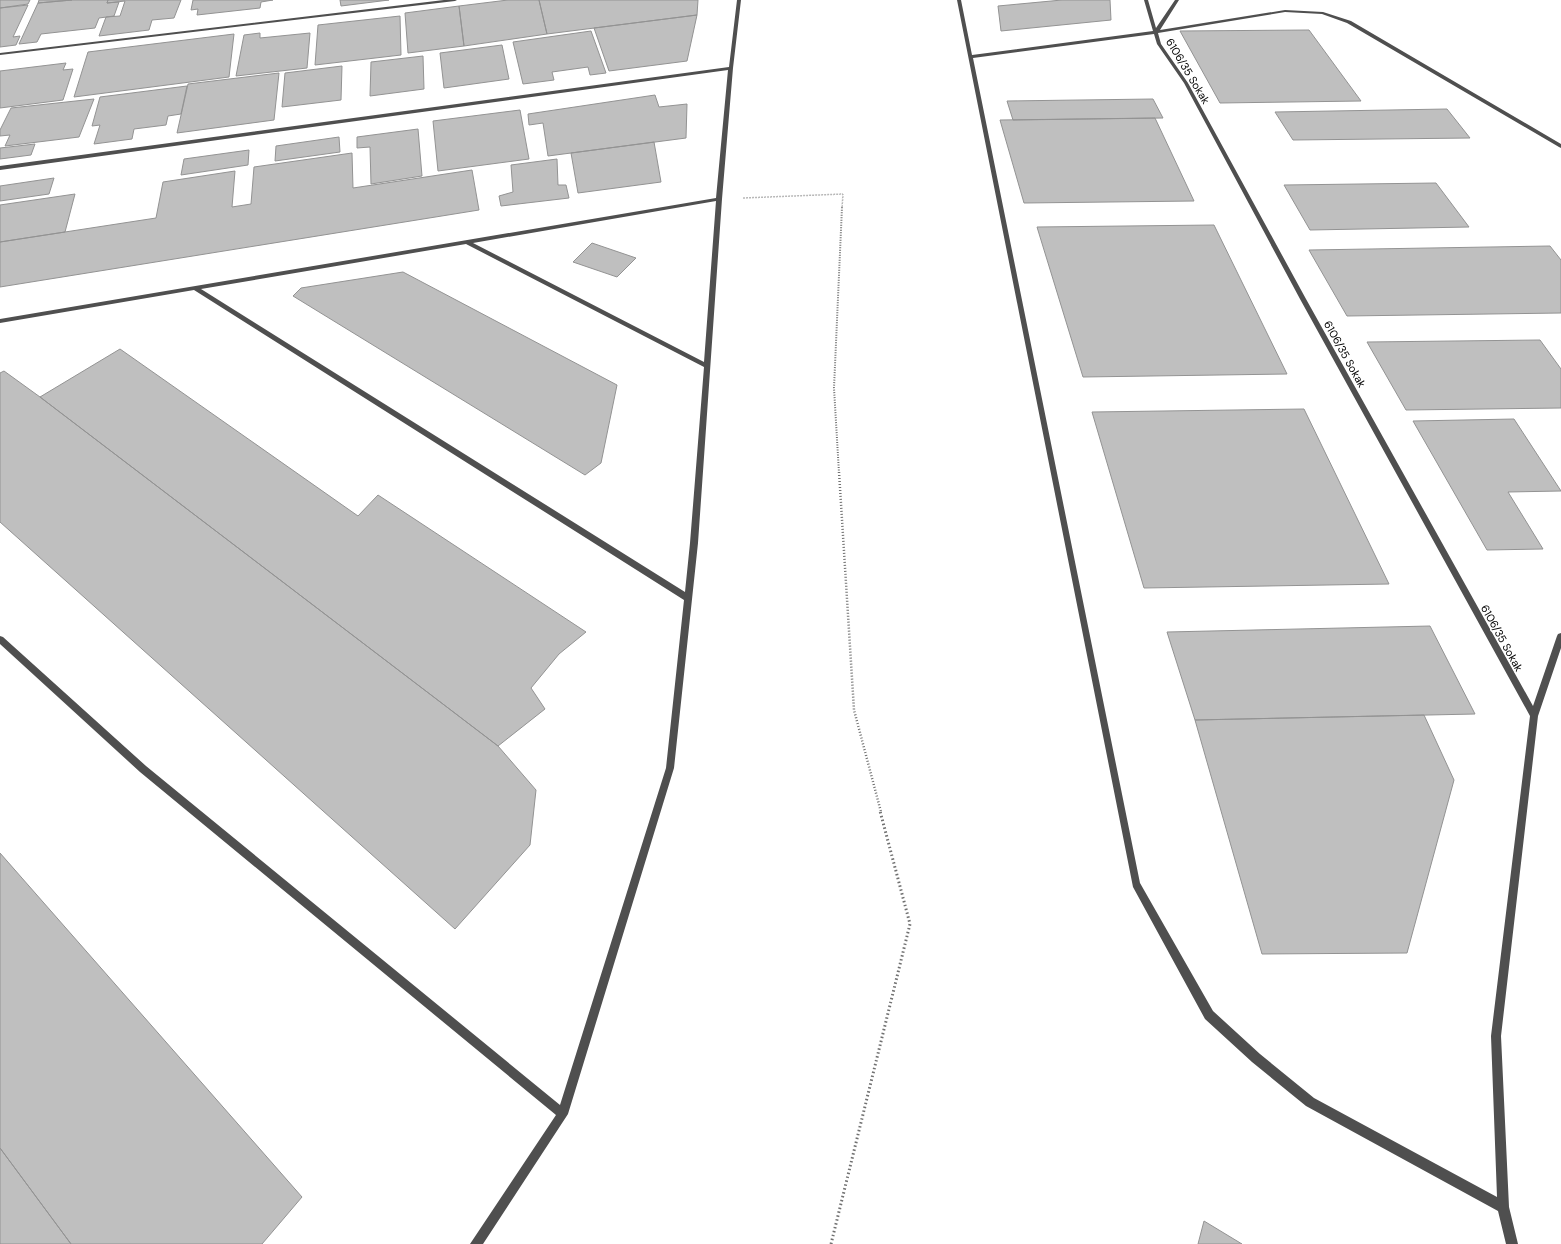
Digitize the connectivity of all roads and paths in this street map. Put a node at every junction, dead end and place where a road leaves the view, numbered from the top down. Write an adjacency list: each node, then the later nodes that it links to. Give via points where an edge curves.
1 (455, 0): 7 (street)
2 (739, 0): 9 (street)
3 (959, 0): 8 (street)
4 (1146, 0): 6 (street, 6106/35 Sokak)
5 (1177, 0): 6 (street)
6 (1156, 32): 8 (street); 10 (street, via 1285,12 1323,13 1349,22); 20 (street, 6106/35 Sokak, via 1159,44 1186,83)
7 (0, 54)
8 (970, 57): 22 (street, via 1136,884 1209,1015 1256,1058 1310,1102)
9 (731, 68): 11 (street); 12 (street)
10 (1561, 146)
11 (0, 168)
12 (719, 199): 13 (street); 16 (street); 24 (path, via 843,194 834,388 854,710 910,924)
13 (467, 242): 14 (street); 16 (street)
14 (195, 288): 15 (street); 17 (street)
15 (0, 321)
16 (707, 366): 17 (street)
17 (688, 598): 21 (street, via 670,768)
18 (1561, 636): 20 (street)
19 (0, 639): 21 (street, via 144,769)
20 (1534, 716): 22 (street, via 1496,1036)
21 (563, 1114): 23 (street)
22 (1504, 1207): 25 (street)
23 (476, 1244)
24 (830, 1244)
25 (1512, 1244)

